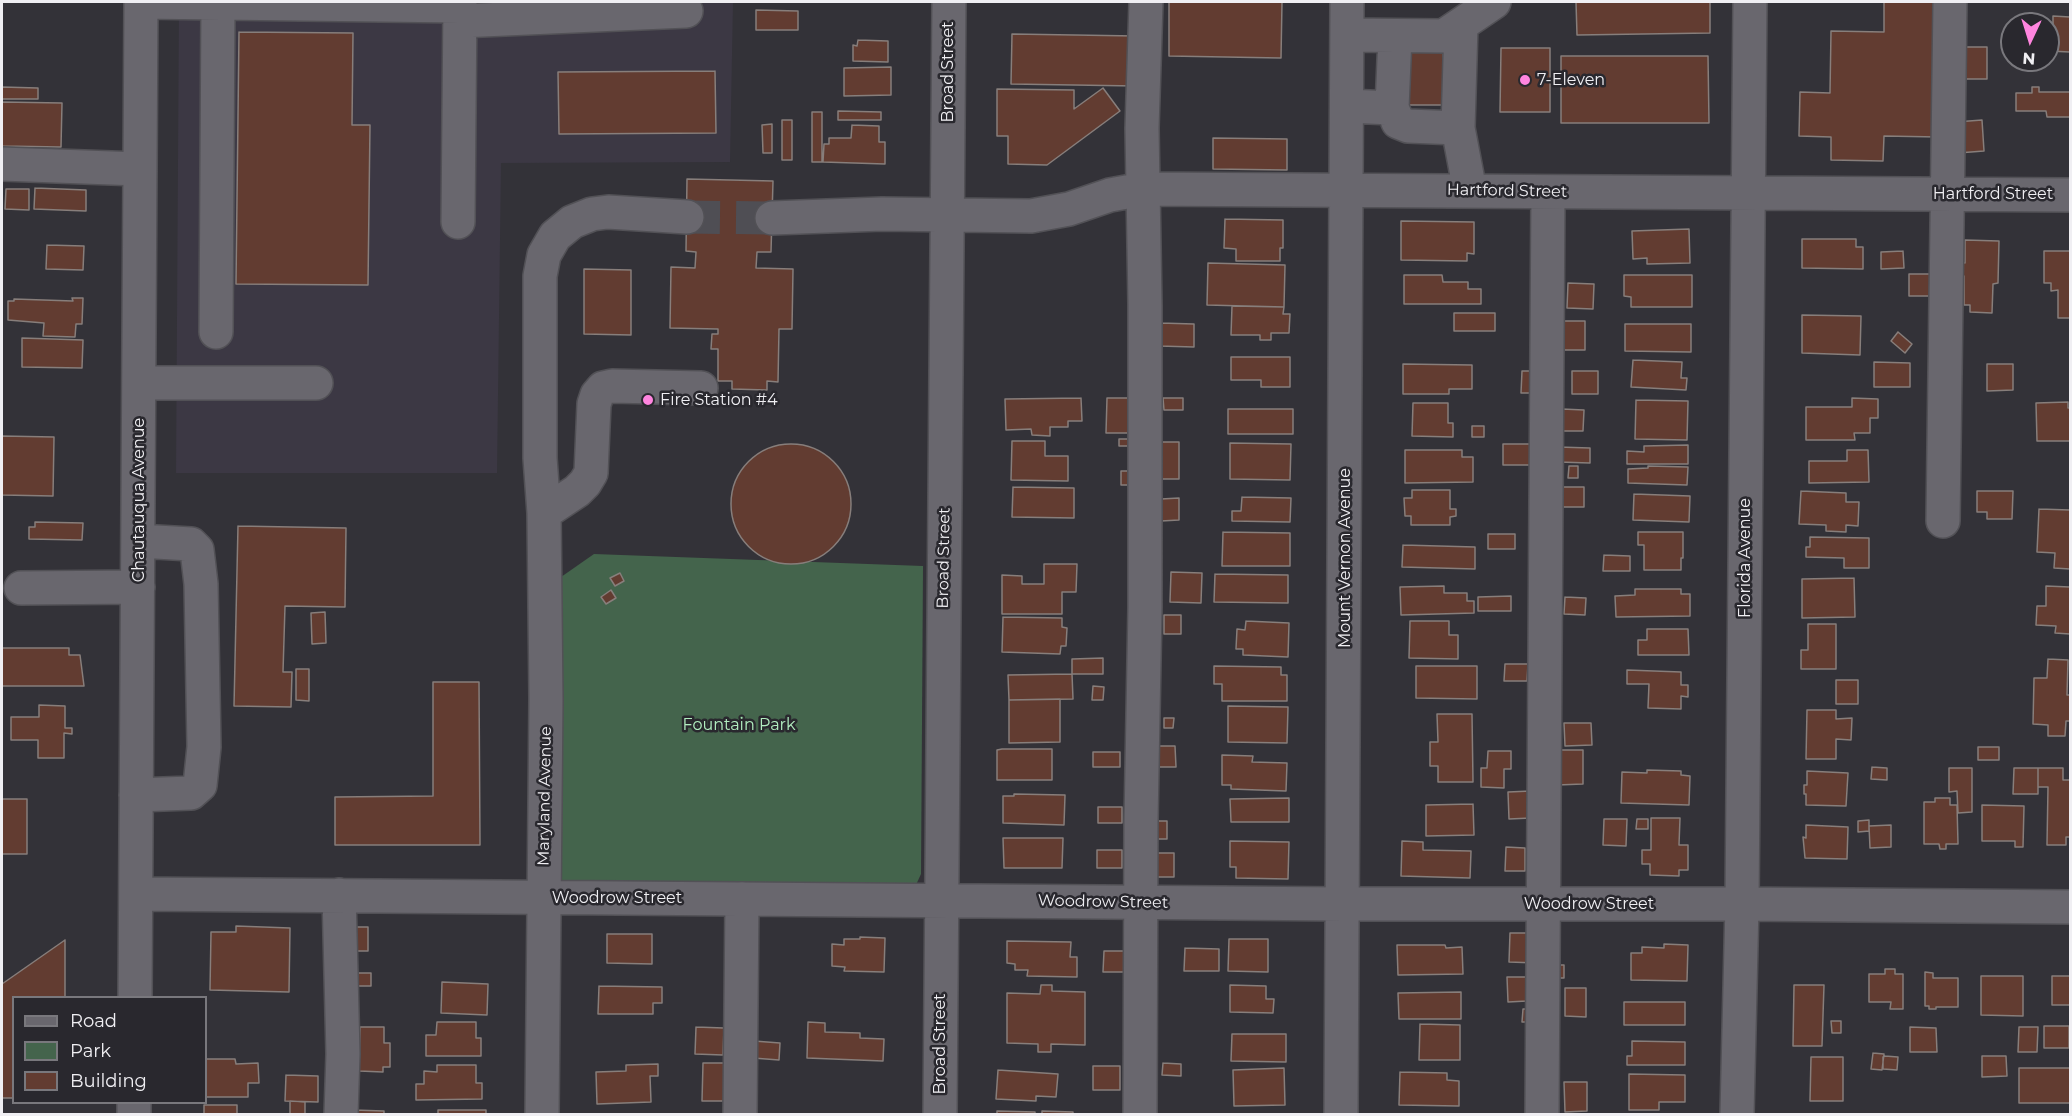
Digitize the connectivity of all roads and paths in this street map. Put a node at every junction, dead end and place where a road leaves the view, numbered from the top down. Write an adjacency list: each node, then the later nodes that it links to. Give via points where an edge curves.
1 (141, 2): 8 (street); 18 (street, Chautauqua Avenue)
2 (949, 2): 26 (street, Broad Street)
3 (1146, 2): 19 (street)
4 (1347, 2): 12 (street, Mount Vernon Avenue)
5 (1494, 2): 11 (street)
6 (1750, 2): 23 (street, Florida Avenue)
7 (1950, 2): 24 (street)
8 (218, 3): 9 (street); 30 (street)
9 (460, 9): 10 (street); 29 (street)
10 (686, 11)
11 (1461, 25): 13 (street, via 1444,36); 16 (street)
12 (1347, 35): 13 (street); 14 (street, Mount Vernon Avenue)
13 (1395, 36): 15 (street)
14 (1347, 105): 15 (street); 20 (street, Mount Vernon Avenue)
15 (1392, 108): 16 (street, via 1398,122 1408,126)
16 (1458, 128): 21 (street)
17 (2, 164): 18 (street)
18 (139, 170): 31 (street, Chautauqua Avenue)
19 (1143, 189): 20 (street, Hartford Street); 26 (street, Hartford Street, via 1031,216); 45 (street, via 1145,607)
20 (1347, 190): 21 (street, Hartford Street); 46 (street, Mount Vernon Avenue)
21 (1470, 190): 22 (street, Hartford Street)
22 (1548, 192): 23 (street, Hartford Street); 47 (street)
23 (1748, 193): 24 (street, Hartford Street); 48 (street, Florida Avenue)
24 (1948, 194): 25 (street, Hartford Street); 35 (street)
25 (2070, 195)
26 (947, 215): 28 (street, Hartford Street); 44 (street, Broad Street)
27 (687, 217): 34 (street, Maryland Avenue, via 592,214 572,222 555,236 544,255 540,276)
28 (772, 218)
29 (458, 222)
30 (216, 332)
31 (139, 383): 32 (street); 36 (street, Chautauqua Avenue)
32 (316, 383)
33 (701, 388): 34 (street, via 603,388 594,404 591,473 577,491)
34 (543, 513): 42 (street, Maryland Avenue)
35 (1943, 521)
36 (139, 541): 37 (street, Chautauqua Avenue); 39 (street, via 191,544 197,550 204,747 200,785 191,793)
37 (138, 587): 38 (street); 39 (street, Chautauqua Avenue)
38 (21, 588)
39 (136, 795): 40 (street, Chautauqua Avenue)
40 (136, 894): 41 (street, Woodrow Street); 50 (street, Chautauqua Avenue)
41 (339, 896): 42 (street, Woodrow Street); 51 (street)
42 (544, 897): 43 (street, Woodrow Street); 52 (street, Maryland Avenue)
43 (742, 899): 44 (street, Woodrow Street); 53 (street)
44 (940, 900): 45 (street, Woodrow Street); 54 (street, Broad Street)
45 (1140, 902): 46 (street, Woodrow Street); 55 (street)
46 (1343, 904): 47 (street, Woodrow Street); 56 (street, Mount Vernon Avenue)
47 (1544, 904): 48 (street, Woodrow Street); 57 (street)
48 (1742, 904): 49 (street, Woodrow Street); 58 (street, Florida Avenue)
49 (2070, 907)
50 (135, 996)
51 (341, 1114)
52 (542, 1114)
53 (740, 1114)
54 (940, 1114)
55 (1140, 1114)
56 (1341, 1114)
57 (1542, 1114)
58 (1737, 1114)

